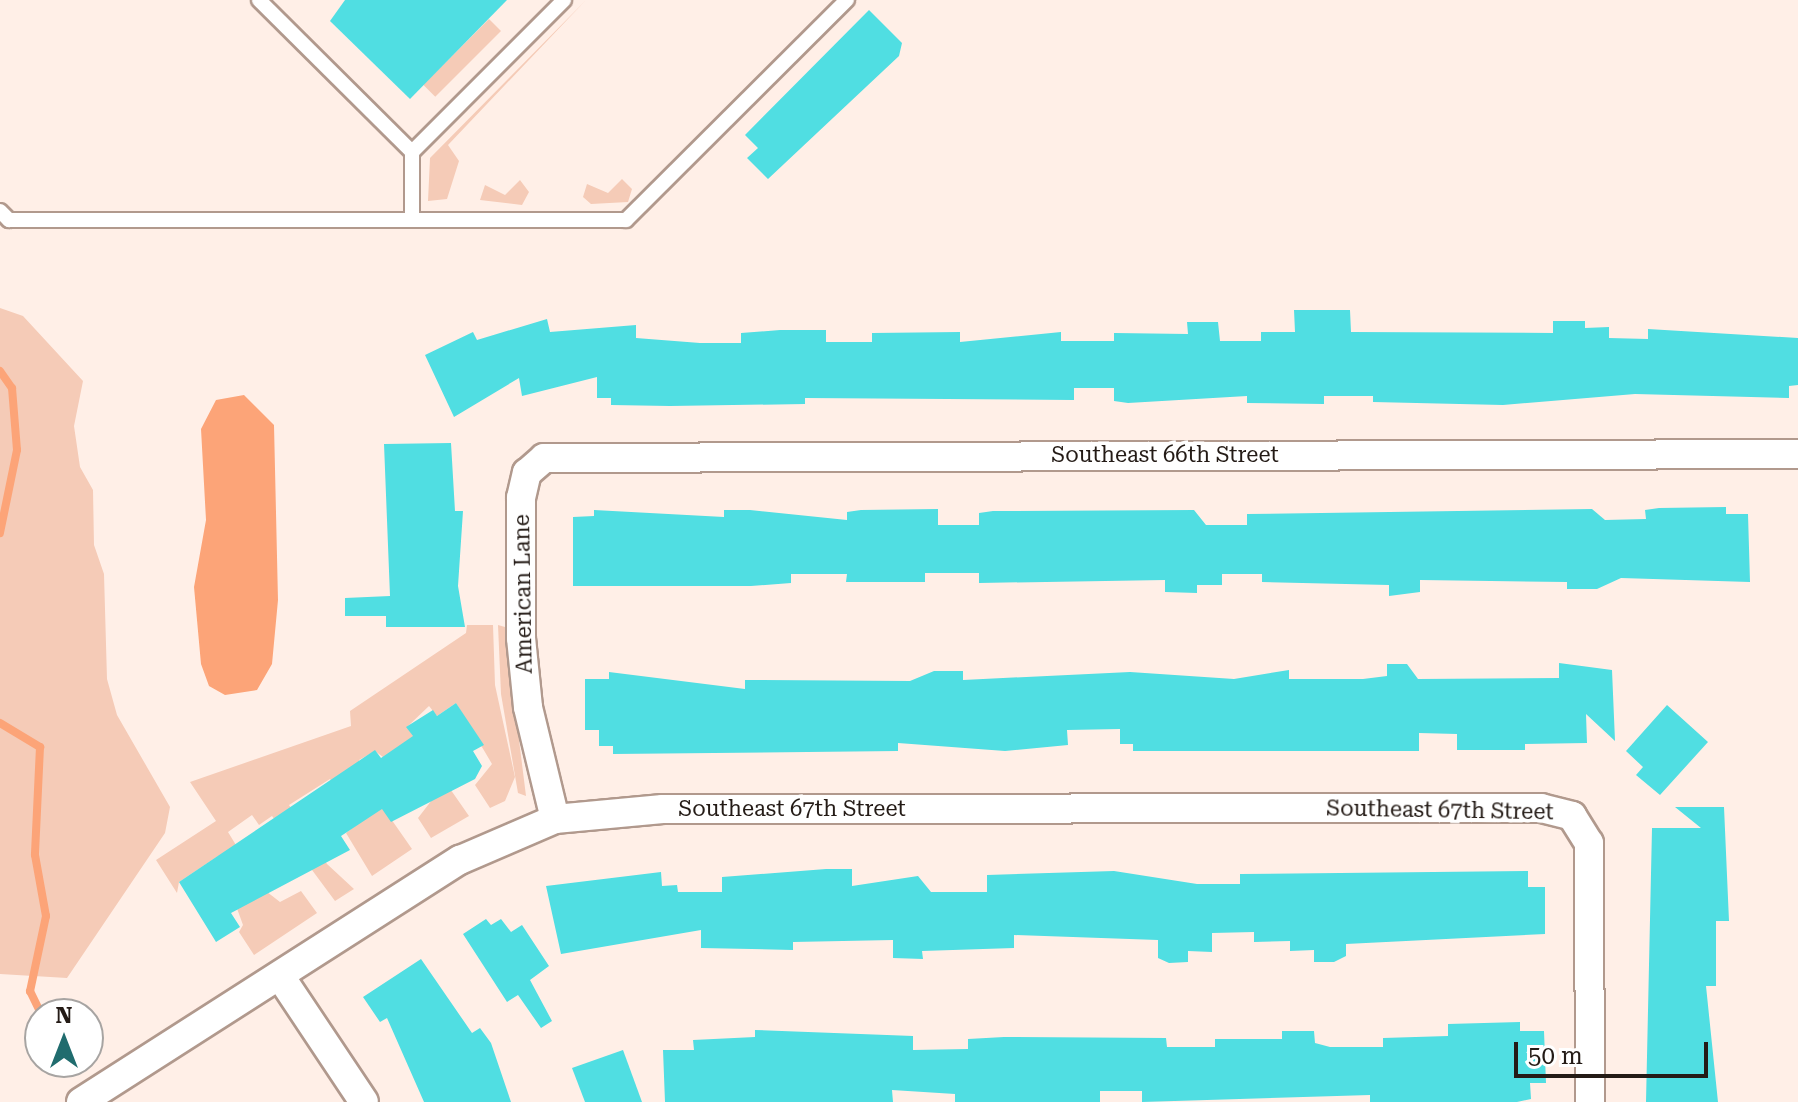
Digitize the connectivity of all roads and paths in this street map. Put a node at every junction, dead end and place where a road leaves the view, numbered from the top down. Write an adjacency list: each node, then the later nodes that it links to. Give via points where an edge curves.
1 (259, 0): 4 (lane)
2 (564, 0): 4 (lane)
3 (847, 0): 6 (lane, via 626,220)
4 (412, 152): 6 (lane)
5 (0, 211): 6 (lane, via 9,220)
6 (412, 220)
7 (1798, 454): 8 (street, Southeast 66th Street, via 561,457)
8 (533, 464): 9 (street, American Lane, via 521,498 522,664)
9 (555, 819): 10 (street, Southeast 67th Street, via 460,860); 13 (street, Southeast 67th Street, via 651,809 1541,808 1580,823 1590,862)
10 (280, 976): 11 (street, Southeast 67th Street); 12 (street)
11 (81, 1102)
12 (364, 1102)
13 (1590, 1102)

